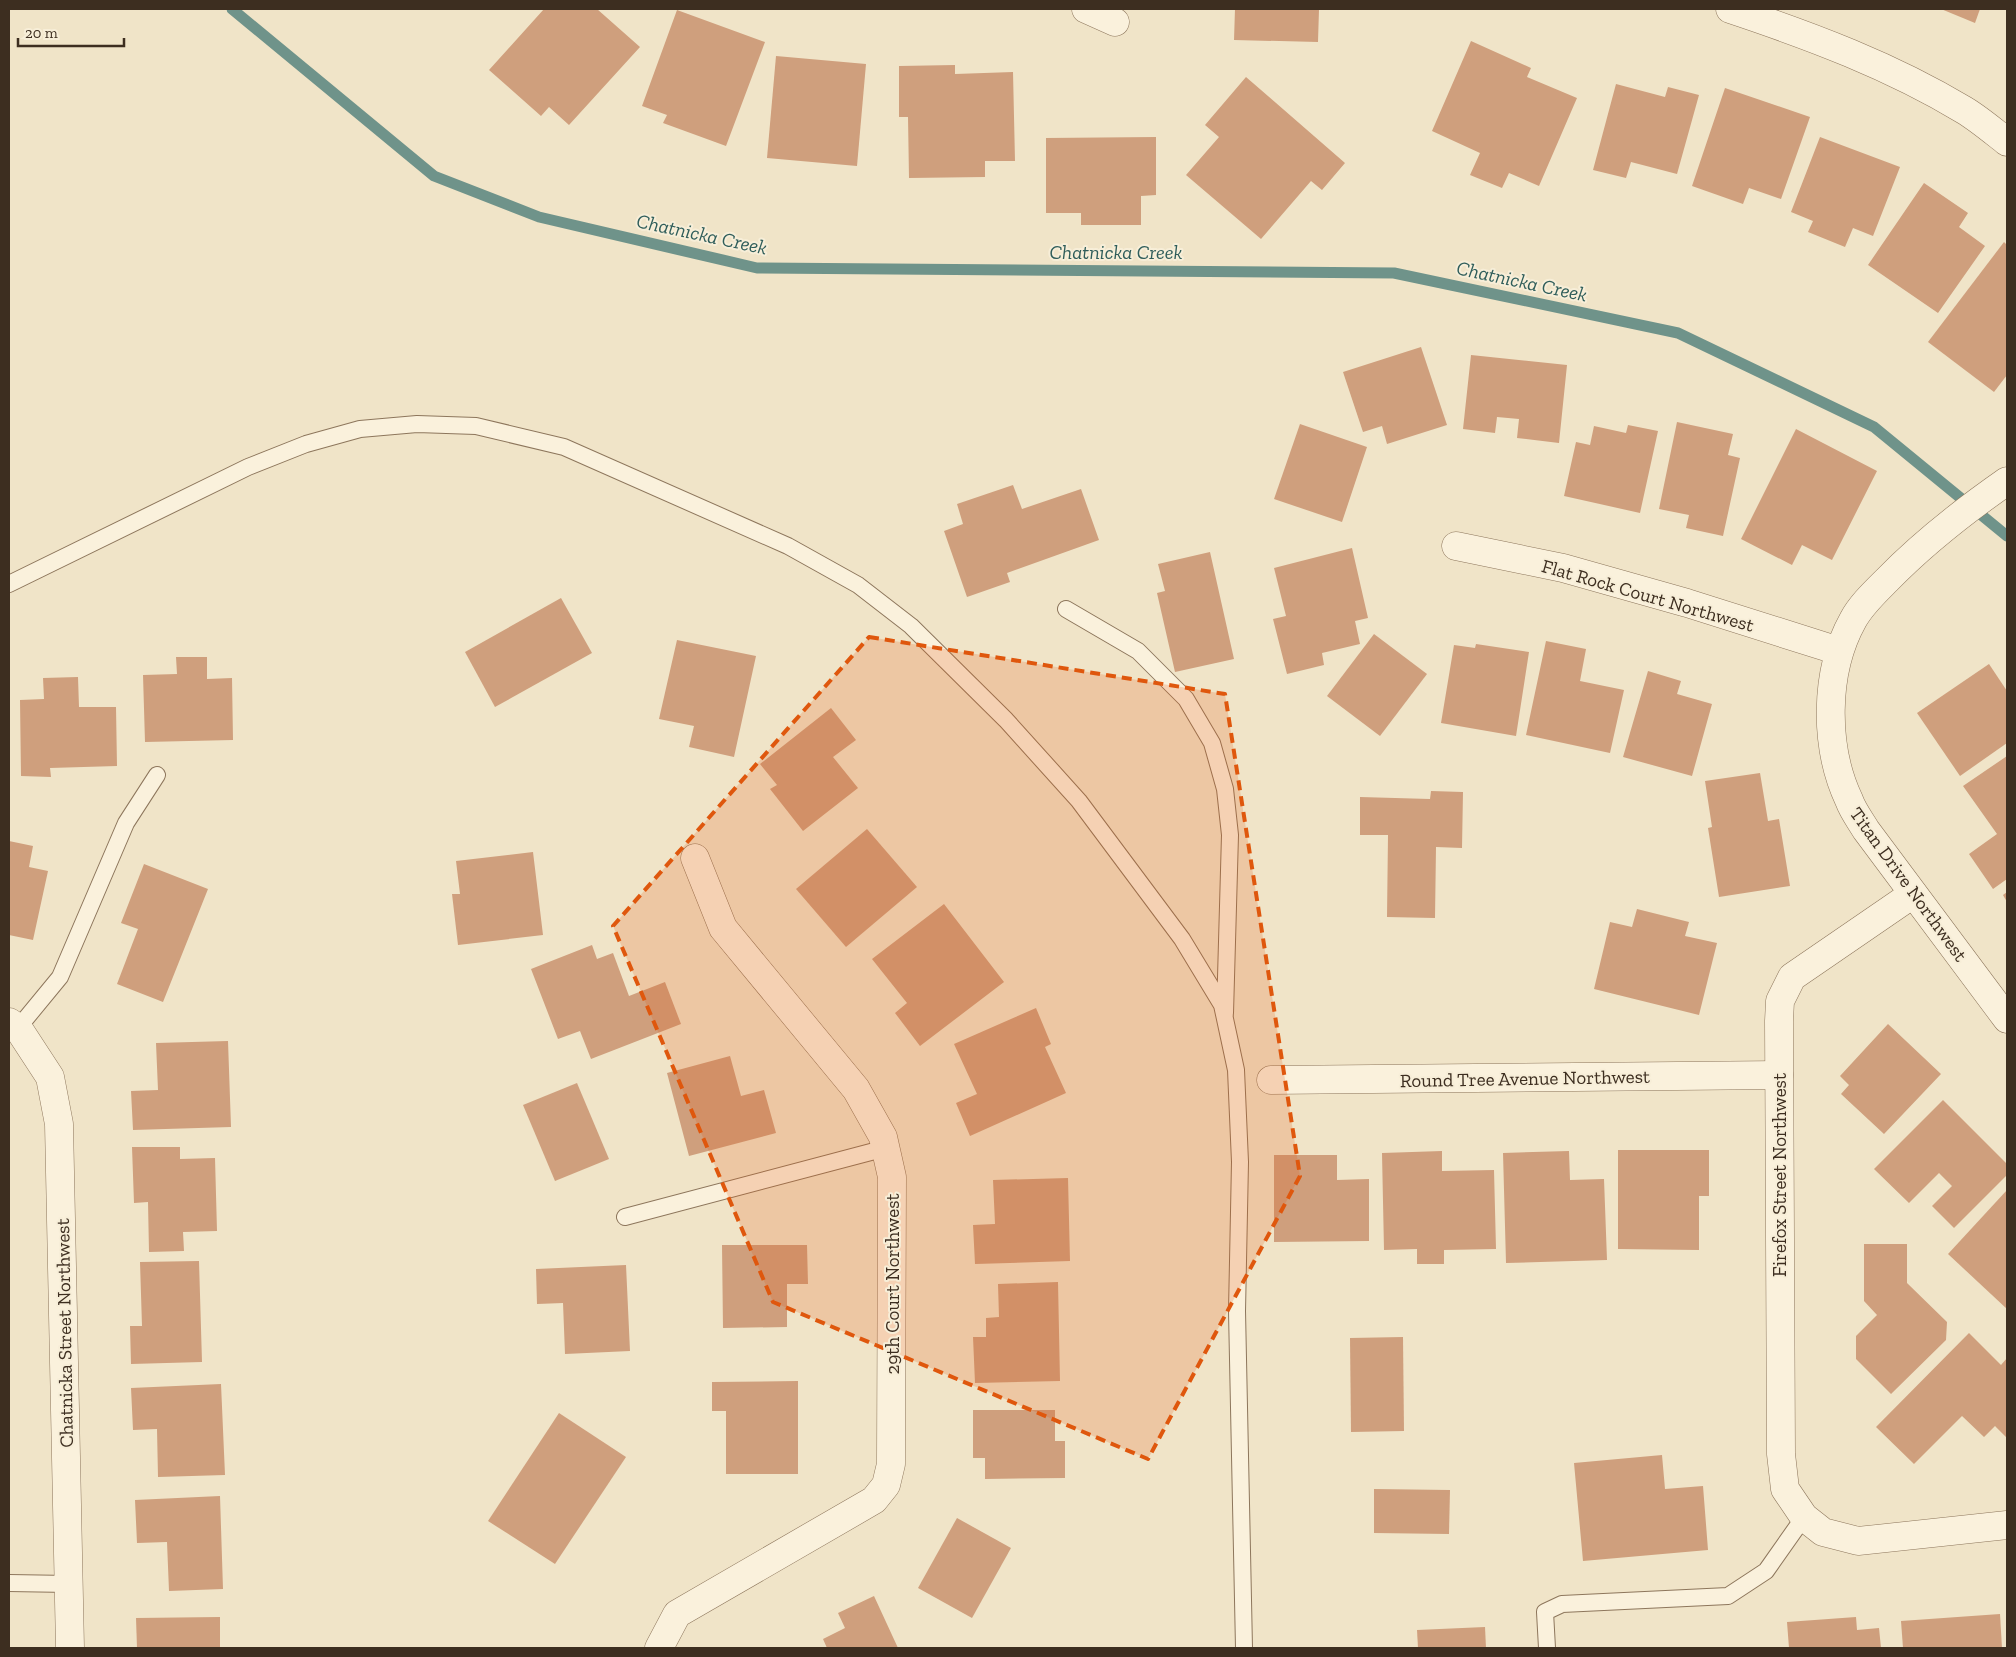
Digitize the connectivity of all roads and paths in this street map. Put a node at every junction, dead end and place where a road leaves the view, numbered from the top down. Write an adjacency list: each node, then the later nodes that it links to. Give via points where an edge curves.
1 (1086, 9): 3 (street)
2 (1730, 9): 4 (street, via 1797,31 1886,67 1966,111)
3 (1115, 22)
4 (2007, 142)
5 (2007, 481): 9 (street, Titan Drive Northwest, via 1957,516 1882,585 1853,620)
6 (1456, 546): 9 (street, Flat Rock Court Northwest, via 1563,568)
7 (9, 584): 14 (lane, via 248,467 306,444 360,429 417,424 476,426 564,447 788,546 858,586 911,626 1006,720 1079,801 1182,938 1222,1005)
8 (1066, 609): 14 (lane, via 1138,651 1186,699 1212,743 1225,789 1230,835)
9 (1839, 651): 12 (street, Titan Drive Northwest, via 1831,702 1833,741 1840,776 1866,830)
10 (157, 775): 15 (lane, via 126,823 60,977)
11 (695, 858): 18 (street, 29th Court Northwest, via 723,928 856,1089)
12 (1913, 894): 13 (street, Titan Drive Northwest); 16 (street, Firefox Street Northwest, via 1792,977 1780,1001)
13 (2007, 1019)
14 (1225, 1020): 26 (lane, via 1236,1070 1240,1162 1237,1311)
15 (14, 1025): 23 (street, Chatnicka Street Northwest, via 50,1077 59,1124)
16 (1779, 1075): 17 (street, Round Tree Avenue Northwest); 20 (street, Firefox Street Northwest, via 1781,1454 1785,1489)
17 (1271, 1080)
18 (886, 1148): 19 (lane); 25 (street, 29th Court Northwest, via 892,1177 892,1464 886,1485 874,1500 677,1614)
19 (625, 1217)
20 (1804, 1517): 21 (street, Firefox Street Northwest, via 1823,1532 1858,1540); 27 (lane, via 1766,1571 1728,1596 1562,1604 1545,1612)
21 (2007, 1525)
22 (9, 1583): 23 (lane)
23 (68, 1584): 24 (street, Chatnicka Street Northwest)
24 (70, 1648)
25 (659, 1648)
26 (1244, 1648)
27 (1546, 1648)

